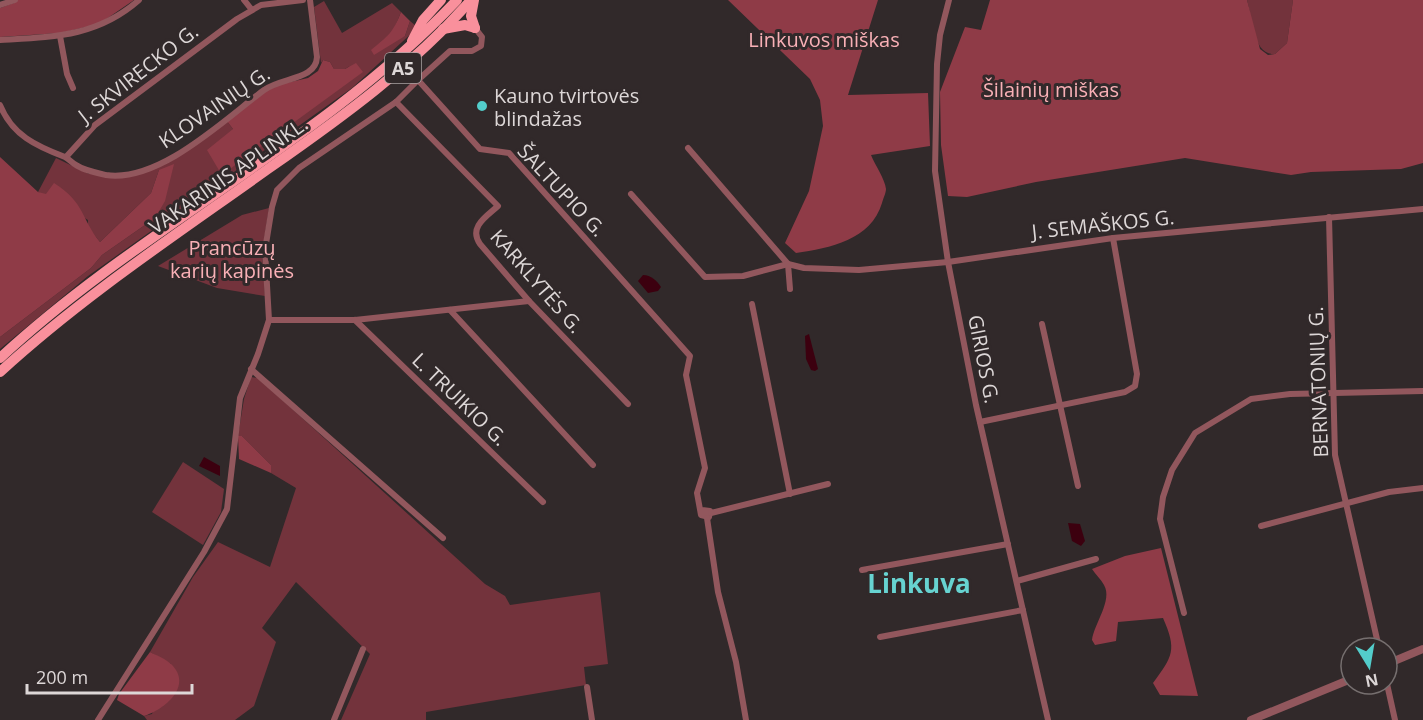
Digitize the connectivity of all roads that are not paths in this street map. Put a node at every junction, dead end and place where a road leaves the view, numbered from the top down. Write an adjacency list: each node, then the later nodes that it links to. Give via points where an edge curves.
1 (15, 0): 10 (street)
2 (139, 0): 14 (street, via 111,22)
3 (244, 0): 11 (street)
4 (303, 0): 11 (street, J. SKVIRECKO G., via 270,3)
5 (310, 0): 22 (street, KLOVAINIŲ G., via 317,57 311,73 273,84 156,167 106,175 77,166)
6 (441, 0): 16 (highway, via 423,20)
7 (457, 0): 16 (highway, VAKARINIS APLINKL. / A5)
8 (472, 0): 12 (highway); 13 (highway, VAKARINIS APLINKL. / A5)
9 (949, 0): 27 (street, GIRIOS G., via 937,64 935,171)
10 (0, 5)
11 (252, 10): 22 (street, J. SKVIRECKO G., via 95,124)
12 (475, 28): 13 (highway, via 465,25); 17 (street, via 482,42 477,50 450,51)
13 (443, 29): 38 (highway, VAKARINIS APLINKL. / A5, via 360,103 118,275)
14 (60, 36): 15 (street); 18 (street)
15 (0, 40)
16 (408, 49): 36 (highway, VAKARINIS APLINKL. / A5, via 325,117 109,268)
17 (418, 80): 19 (street); 51 (street, ŠALTUPIO G., via 480,149 509,153 690,356 686,375 705,468 698,493 701,515)
18 (73, 88)
19 (396, 102): 30 (street, KARKLYTĖS G., via 498,206 479,223 476,237); 33 (street, via 299,168 277,190 265,250)
20 (0, 105): 22 (street, via 12,127 24,138)
21 (688, 148): 28 (street)
22 (66, 158)
23 (631, 194): 28 (street, via 705,277 743,276)
24 (1423, 209): 25 (street, J. SEMAŠKOS G.)
25 (1329, 217): 26 (street, J. SEMAŠKOS G.); 40 (street, BERNATONIŲ G.)
26 (1113, 238): 27 (street, J. SEMAŠKOS G.); 42 (street, via 1137,374 1135,386 1125,392)
27 (948, 262): 28 (street, J. SEMAŠKOS G., via 859,270); 43 (street, GIRIOS G.)
28 (788, 264): 29 (street)
29 (790, 289)
30 (529, 301): 32 (street); 41 (street, KARKLYTĖS G.)
31 (752, 304): 48 (street)
32 (450, 310): 34 (street); 44 (street)
33 (269, 320): 34 (street); 37 (street)
34 (355, 320): 49 (street, L. TRUIKIO G.)
35 (1042, 324): 42 (street)
36 (0, 358)
37 (251, 369): 53 (street); 68 (street, via 237,412 224,517)
38 (0, 372)
39 (1423, 391): 40 (street)
40 (1333, 393): 50 (street, BERNATONIŲ G., via 1335,455); 59 (street, via 1251,399 1201,430 1185,447 1172,470 1160,519)
41 (628, 404)
42 (1061, 404): 43 (street); 46 (street)
43 (980, 422): 54 (street, GIRIOS G.)
44 (593, 465)
45 (828, 484): 48 (street)
46 (1078, 486)
47 (1423, 489): 50 (street)
48 (790, 494): 51 (street)
49 (543, 502)
50 (1345, 502): 52 (street); 60 (street, BERNATONIŲ G.)
51 (709, 515): 71 (street, via 718,592)
52 (1261, 526)
53 (443, 538)
54 (1008, 544): 56 (street); 57 (street, GIRIOS G.)
55 (1096, 559): 57 (street)
56 (862, 570)
57 (1017, 581): 58 (street, GIRIOS G.)
58 (1023, 610): 61 (street); 72 (street, GIRIOS G.)
59 (1184, 614)
60 (1375, 636)
61 (879, 637)
62 (363, 649): 69 (street)
63 (1423, 649): 64 (street)
64 (1399, 659)
65 (1339, 684): 73 (street)
66 (587, 687): 70 (street)
67 (1390, 696): 74 (street)
68 (98, 720)
69 (334, 720)
70 (592, 720)
71 (746, 720)
72 (1048, 720)
73 (1251, 720)
74 (1395, 720)

